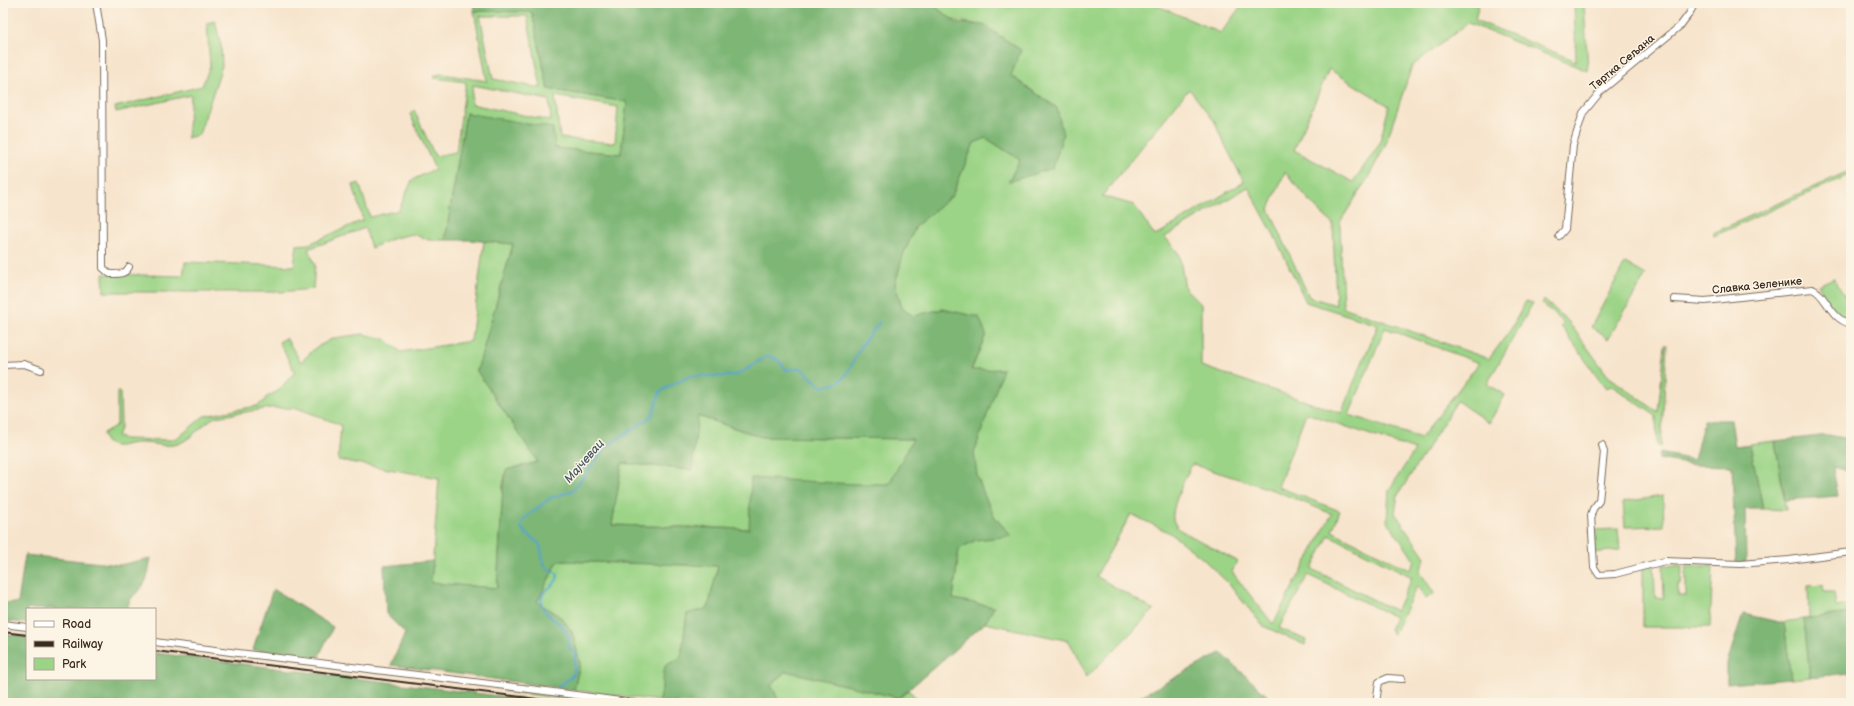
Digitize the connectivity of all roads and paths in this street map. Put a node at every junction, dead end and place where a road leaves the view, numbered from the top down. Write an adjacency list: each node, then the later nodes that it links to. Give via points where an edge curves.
1 (96, 3): 4 (street, via 102,40 103,268 110,274 120,274)
2 (1694, 3): 3 (street, Твртка Сељана, via 1680,26 1600,91 1583,113 1573,145 1565,229)
3 (1559, 236)
4 (129, 267)
5 (1674, 299): 6 (street, Славка Зеленике, via 1705,301 1812,289 1818,292 1838,319)
6 (1851, 324)
7 (3, 365): 8 (street, via 24,364)
8 (41, 370)
9 (1602, 445): 10 (street, via 1604,452 1599,501 1592,509 1591,515 1594,567 1599,575 1615,574 1665,561 1727,565)
10 (1851, 552)
11 (3, 624): 12 (street)
12 (26, 627)
13 (156, 642): 15 (street)
14 (1402, 679): 16 (street, via 1388,678 1379,682)
15 (633, 703)
16 (1376, 703)

